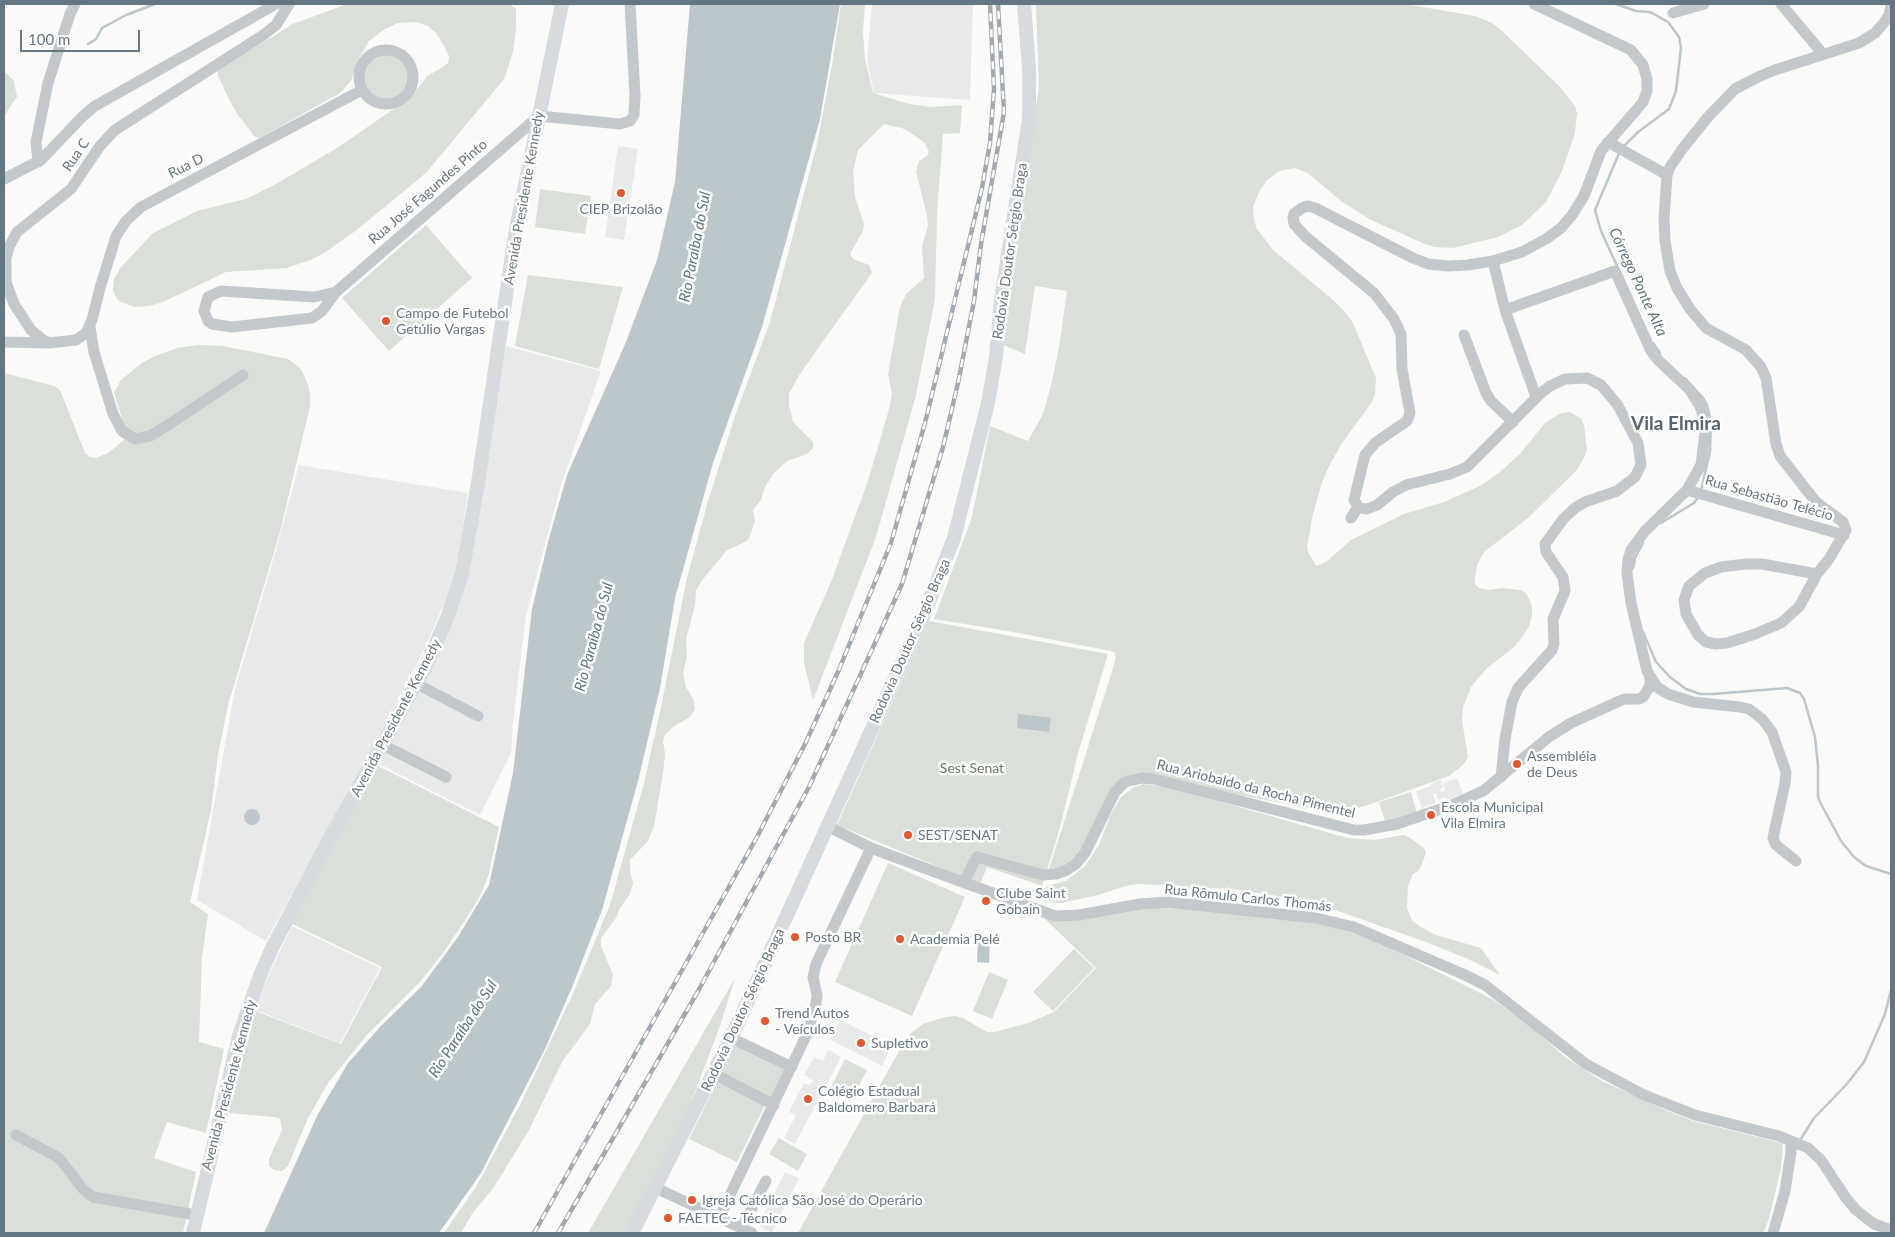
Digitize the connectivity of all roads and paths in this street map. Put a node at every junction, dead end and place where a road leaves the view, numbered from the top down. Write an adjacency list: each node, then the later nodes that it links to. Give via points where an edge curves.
1 (75, 4): 16 (street, via 46,90 36,142)
2 (276, 4): 16 (street, via 95,106)
3 (289, 4): 23 (street, Rua C, via 276,25 262,36 115,130 71,189 16,232 6,258 6,282 14,304)
4 (562, 4): 14 (main road, Avenida Presidente Kennedy)
5 (630, 4): 14 (street, via 635,87 632,118 626,124 620,124)
6 (1024, 4): 46 (main road, Rodovia Doutor Sérgio Braga, via 1029,119 988,403 954,538 923,618)
7 (1534, 4): 15 (street, via 1625,47 1643,65 1648,85 1643,102)
8 (1704, 4): 11 (street)
9 (1781, 4): 12 (street)
10 (1891, 12): 12 (street, via 1884,24 1868,38 1845,49)
11 (1673, 13)
12 (1823, 54): 17 (street, via 1758,77 1735,89 1675,157)
13 (362, 90): 13 (street, via 378,103 400,100 408,93 413,81 409,62 391,50 372,53 360,69); 22 (street, Rua D, via 136,210 116,236)
14 (539, 116): 20 (street, Rua José Fagundes Pinto); 39 (main road, Avenida Presidente Kennedy, via 516,229 462,574 447,618)
15 (1608, 142): 17 (street); 19 (street, via 1596,160 1581,201 1561,228 1532,248)
16 (38, 162): 18 (street)
17 (1668, 175): 36 (street, via 1664,236 1674,280 1690,309 1706,328 1746,350 1762,367 1780,456 1816,502 1843,522)
18 (4, 179)
19 (1493, 261): 21 (street); 34 (street, via 1458,266 1428,264 1315,208 1302,208 1293,215 1294,224 1301,231 1374,294 1394,319 1401,334 1402,369 1410,414 1407,421 1375,443 1365,456 1354,500)
20 (336, 292): 20 (street, Rua José Fagundes Pinto, via 314,297 221,291 208,297 204,311 208,321 224,327 294,321 317,315)
21 (1505, 310): 31 (street); 33 (street, via 1615,271 1651,350 1693,394 1702,412 1706,433 1701,466)
22 (90, 327): 27 (street, via 79,338); 29 (street, Rua D)
23 (31, 330): 26 (street, via 28,339); 28 (street, Rua C)
24 (1464, 335): 32 (street, via 1486,393)
25 (4, 342): 26 (street)
26 (19, 342): 28 (street)
27 (65, 342): 28 (street); 29 (street, via 84,342)
28 (50, 343)
29 (94, 350): 30 (street, Rua D, via 116,420 122,431 135,439 150,436)
30 (243, 375)
31 (1536, 397): 32 (street); 45 (street, via 1565,379 1581,377 1596,382 1613,398 1625,416 1642,459 1634,477 1622,488 1572,510 1545,544 1546,552 1563,577 1565,591 1553,619 1552,650 1522,683 1512,702)
32 (1513, 422): 34 (street, via 1464,469 1402,487 1371,508)
33 (1687, 490): 36 (street, Rua Sebastião Telécio); 38 (street, via 1642,535 1629,554 1628,592)
34 (1358, 507): 35 (street)
35 (1351, 518)
36 (1844, 535): 37 (street)
37 (1817, 574): 37 (street, via 1804,599 1788,618 1771,628 1727,643 1711,644 1703,639 1686,614 1684,600 1689,586 1705,573 1721,567 1762,564)
38 (1650, 678): 40 (street); 41 (street, via 1648,690)
39 (417, 684): 42 (street); 43 (main road, Avenida Presidente Kennedy)
40 (1668, 694): 41 (street, Rua Ariobaldo da Rocha Pimentel); 48 (street, via 1693,702 1745,708 1766,722 1776,739 1786,772 1774,841)
41 (1639, 699): 45 (street, Rua Ariobaldo da Rocha Pimentel, via 1624,699 1571,722)
42 (478, 716)
43 (383, 745): 44 (street); 58 (main road, Avenida Presidente Kennedy, via 326,845 259,978 239,1036)
44 (446, 777)
45 (1501, 777): 49 (street, Rua Ariobaldo da Rocha Pimentel, via 1483,791 1452,805 1397,824 1364,830 1154,779 1136,778 1125,782 1115,792 1089,847 1067,870 1043,875 975,859)
46 (827, 826): 47 (street, Rua Rômulo Carlos Thomás); 50 (main road, Rodovia Doutor Sérgio Braga)
47 (871, 848): 49 (street, Rua Rômulo Carlos Thomás); 51 (street, via 816,964 813,976 817,995 815,1009)
48 (1796, 862)
49 (964, 882): 55 (street, Rua Rômulo Carlos Thomás, via 1055,916 1168,902 1316,918 1349,926 1485,986 1586,1064 1642,1094 1701,1116)
50 (731, 1038): 51 (street); 52 (main road, Rodovia Doutor Sérgio Braga)
51 (792, 1067): 53 (street)
52 (714, 1074): 53 (street); 57 (main road, Rodovia Doutor Sérgio Braga)
53 (774, 1105): 59 (street)
54 (16, 1135): 58 (street, via 59,1158 93,1197)
55 (1791, 1141): 60 (street, Rua Rômulo Carlos Thomás, via 1816,1154 1856,1210 1874,1224); 64 (street, via 1785,1191)
56 (766, 1181): 61 (street)
57 (656, 1188): 59 (street); 63 (main road, Rodovia Doutor Sérgio Braga)
58 (196, 1215): 62 (main road, Avenida Presidente Kennedy)
59 (719, 1218): 61 (street)
60 (1891, 1230)
61 (746, 1231)
62 (193, 1233)
63 (632, 1233)
64 (1773, 1233)

